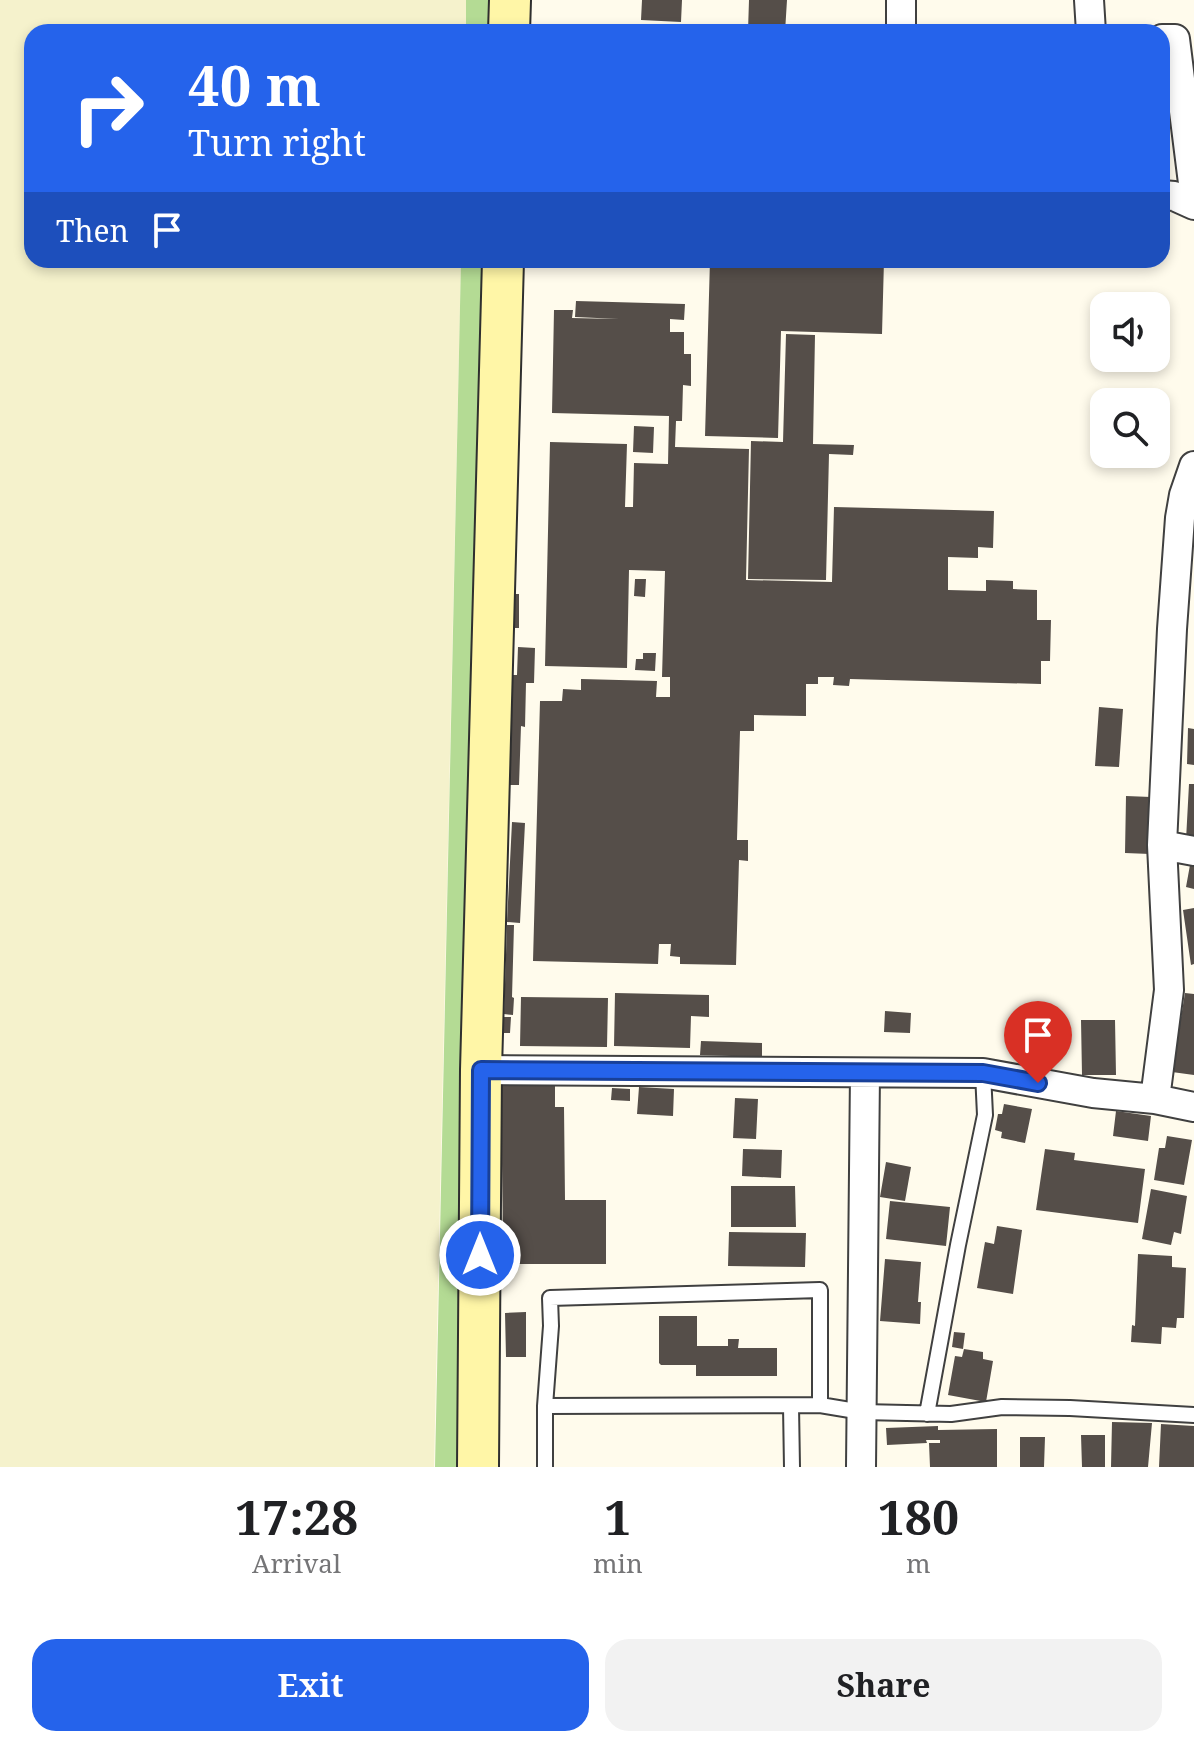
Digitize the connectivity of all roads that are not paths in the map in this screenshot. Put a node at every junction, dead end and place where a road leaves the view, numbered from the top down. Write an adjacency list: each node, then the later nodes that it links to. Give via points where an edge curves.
1 (510, 0): 4 (street)
2 (901, 0): 5 (street)
3 (1089, 0): 6 (street)
4 (509, 24)
5 (901, 24)
6 (1090, 24)
7 (1170, 39): 9 (street, via 1175,39)
8 (1170, 196): 9 (street)
9 (1194, 204)
10 (503, 268): 14 (street)
11 (1194, 466): 12 (street, via 1177,543)
12 (1162, 845): 13 (street); 17 (street, via 1169,990)
13 (1194, 851)
14 (481, 1070): 15 (street); 25 (street)
15 (865, 1073): 16 (street); 22 (street)
16 (983, 1073): 17 (street); 23 (lane, via 985,1115)
17 (1155, 1099): 18 (street)
18 (1194, 1107)
19 (820, 1405): 20 (lane, via 820,1290 550,1298); 21 (lane); 22 (lane)
20 (545, 1406): 21 (lane); 26 (lane)
21 (791, 1406): 27 (lane)
22 (862, 1412): 23 (lane); 28 (street)
23 (927, 1414): 24 (lane, via 1002,1407)
24 (1194, 1415)
25 (478, 1467)
26 (545, 1467)
27 (792, 1467)
28 (861, 1467)

